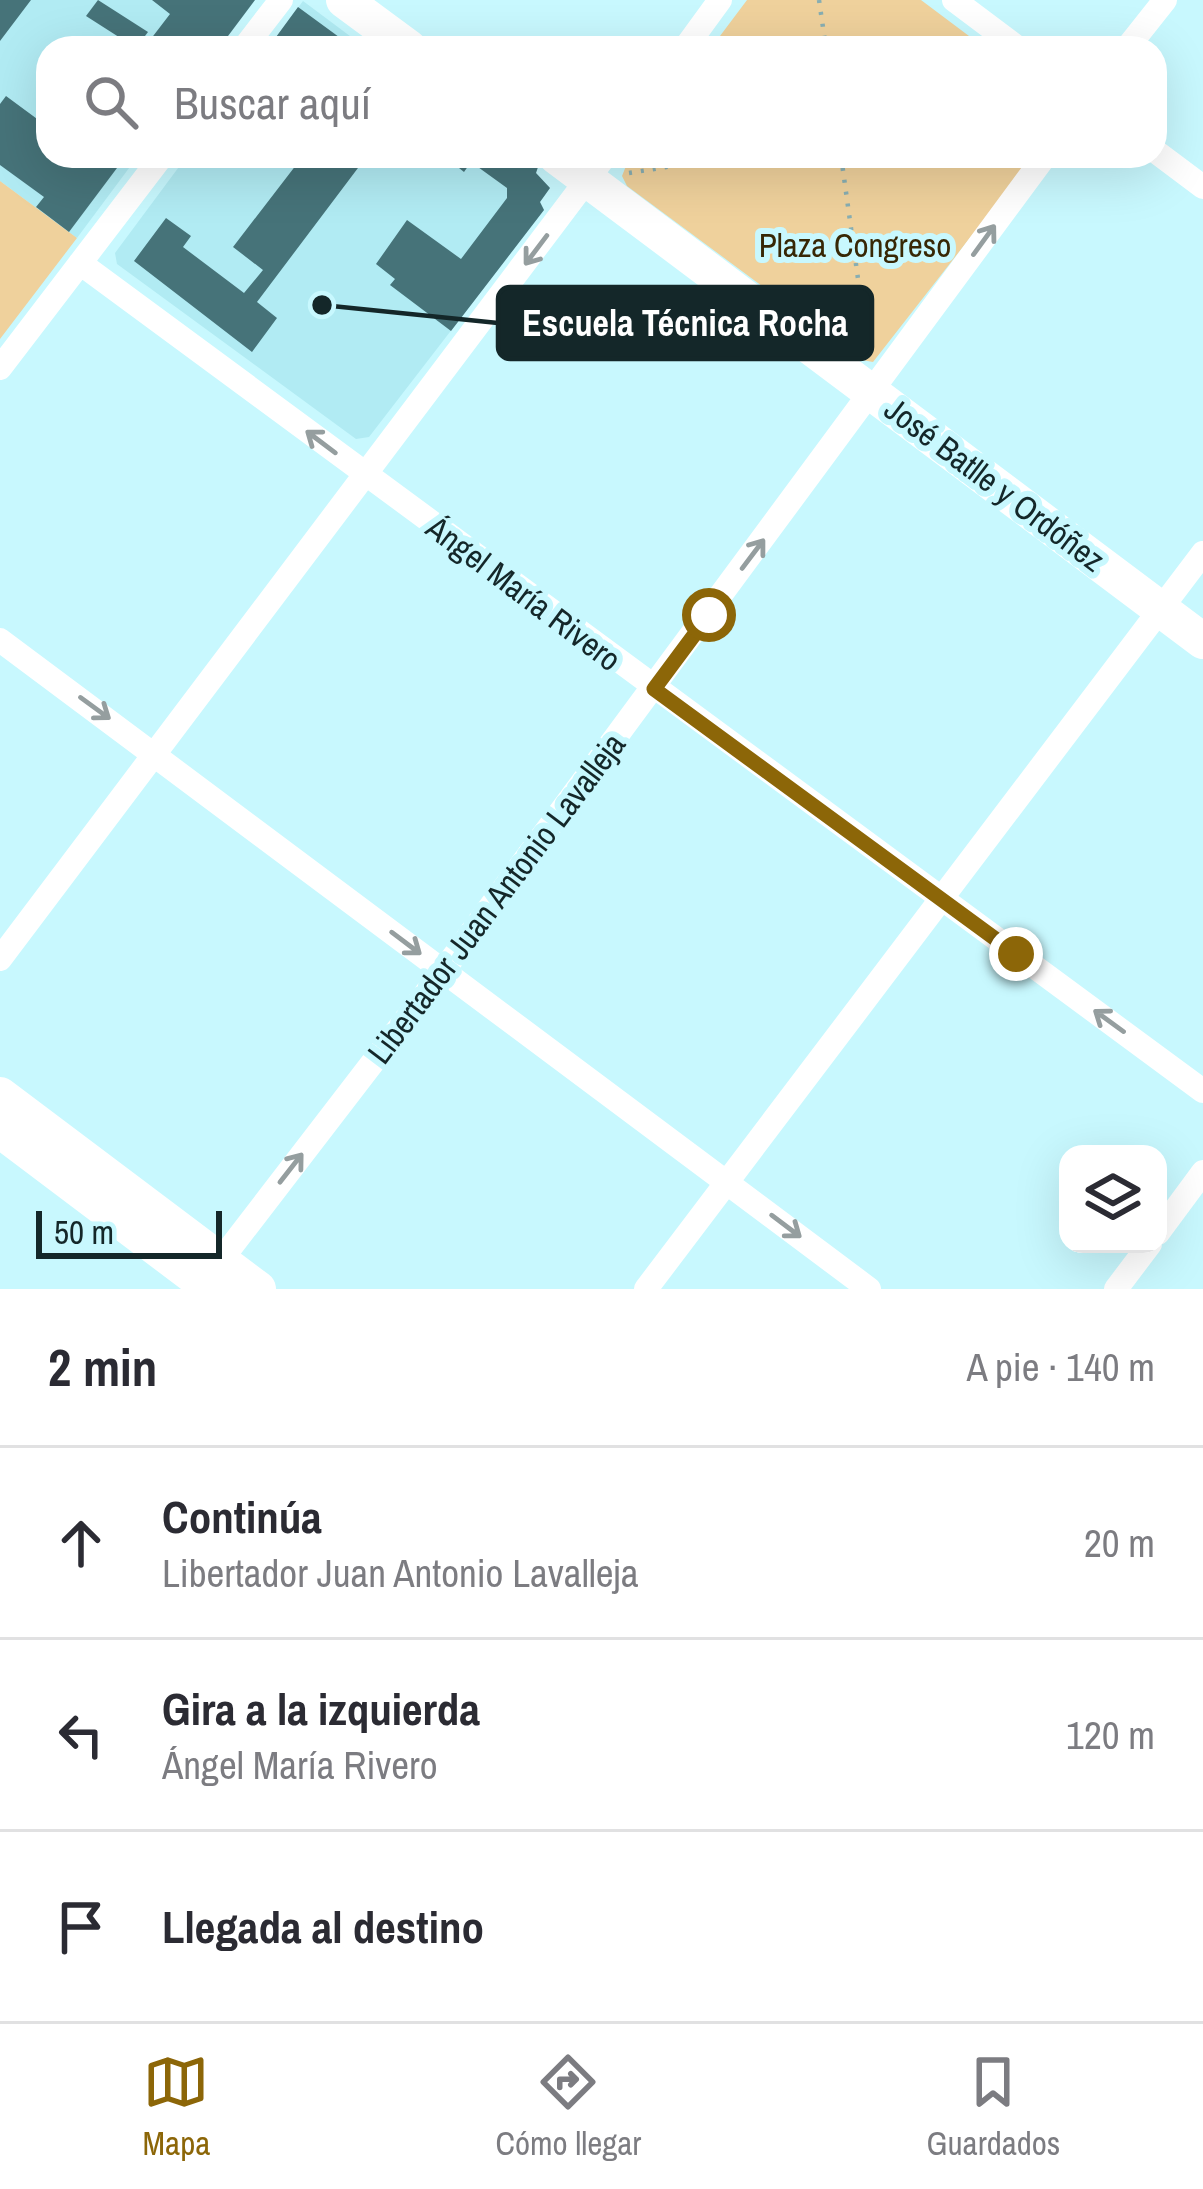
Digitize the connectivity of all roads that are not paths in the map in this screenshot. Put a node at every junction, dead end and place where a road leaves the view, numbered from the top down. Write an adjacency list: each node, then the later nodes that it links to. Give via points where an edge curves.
1 (281, 0): 6 (street)
2 (344, 0): 7 (main road)
3 (720, 0): 8 (street)
4 (954, 0): 9 (street)
5 (1165, 0): 10 (street)
6 (253, 36)
7 (393, 36)
8 (694, 36)
9 (1002, 36)
10 (1136, 36)
11 (1167, 160): 15 (street)
12 (153, 168): 16 (street)
13 (597, 168): 18 (main road, José Batlle y Ordóñez); 19 (street, one-way to 19)
14 (1037, 168): 18 (street, Libertador Juan Antonio Lavalleja, one-way to 14)
15 (1203, 187)
16 (80, 262): 17 (street); 19 (street, Ángel María Rivero, one-way to 16)
17 (0, 368)
18 (874, 392): 21 (main road, José Batlle y Ordóñez); 24 (street, Libertador Juan Antonio Lavalleja, one-way to 18)
19 (367, 476): 24 (street, Ángel María Rivero); 25 (street)
20 (1203, 553): 21 (street)
21 (1160, 610): 23 (main road, José Batlle y Ordóñez); 26 (street)
22 (0, 640): 25 (street, one-way to 25)
23 (1203, 641)
24 (654, 689): 26 (street, Ángel María Rivero); 28 (street, Libertador Juan Antonio Lavalleja)
25 (154, 752): 27 (street); 28 (street, one-way to 28)
26 (941, 899): 29 (street, Ángel María Rivero, one-way to 26); 33 (street)
27 (0, 959)
28 (443, 971): 33 (street); 36 (street, Libertador Juan Antonio Lavalleja, one-way to 28)
29 (1203, 1090)
30 (0, 1095): 36 (main road)
31 (0, 1130): 36 (main road)
32 (1203, 1172): 34 (street)
33 (727, 1181): 38 (street); 39 (street, one-way to 39)
34 (1167, 1221)
35 (1143, 1253): 40 (street)
36 (209, 1280): 37 (main road)
37 (258, 1289)
38 (646, 1289)
39 (869, 1289)
40 (1116, 1289)

